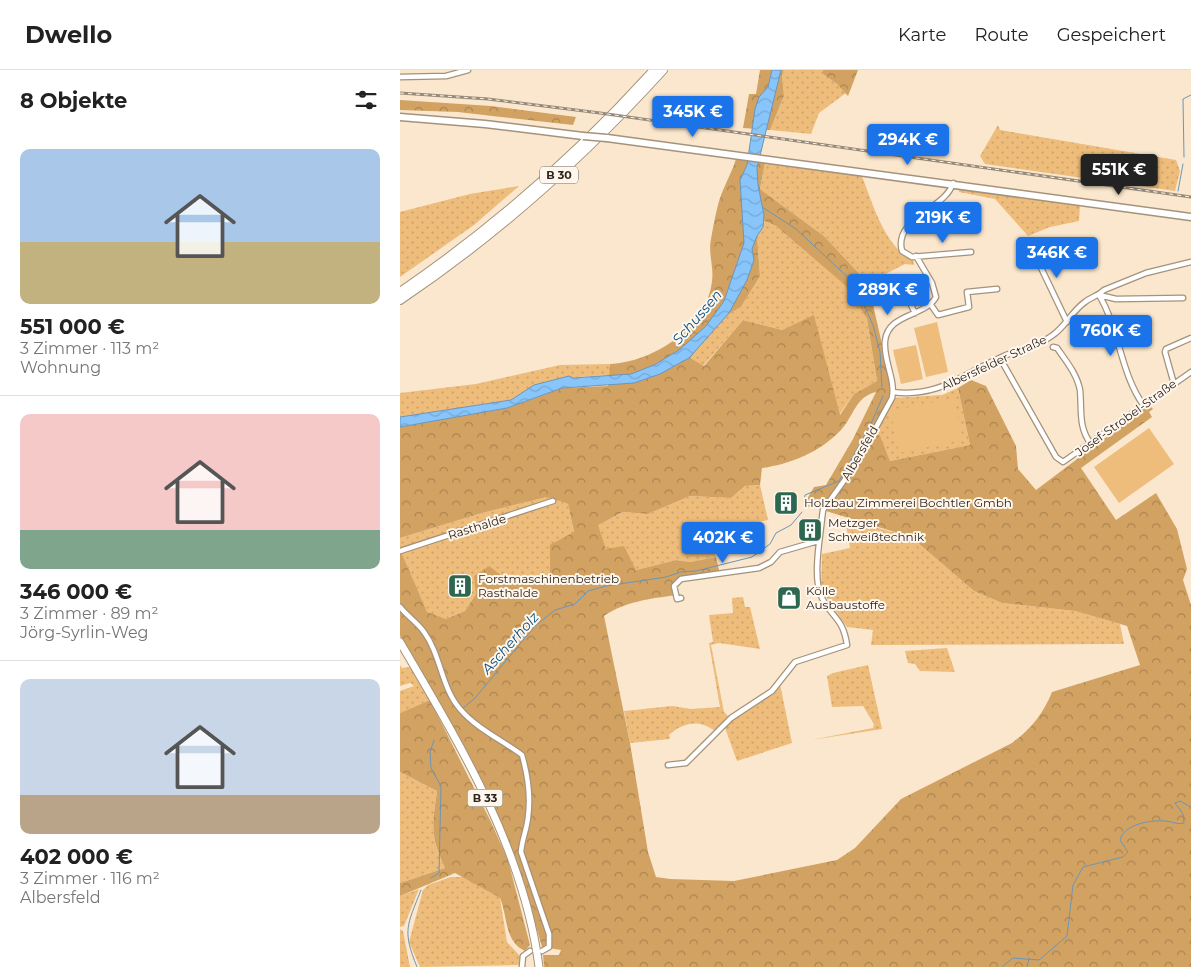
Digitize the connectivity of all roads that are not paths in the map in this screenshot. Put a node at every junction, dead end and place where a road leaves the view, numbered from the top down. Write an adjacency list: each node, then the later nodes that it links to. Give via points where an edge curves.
1 (468, 70): 4 (street, via 446,76)
2 (654, 70): 14 (highway, B 30, via 603,125 538,186 446,261)
3 (663, 70): 14 (highway, B 30, via 585,152 533,198 480,242)
4 (400, 77)
5 (400, 117): 6 (street, bridge, via 607,138)
6 (953, 183): 7 (street); 10 (street, via 945,199 918,215 902,239 902,250)
7 (1191, 216)
8 (1034, 242): 20 (street, via 1034,253)
9 (972, 252): 10 (street)
10 (916, 256): 18 (street, via 932,283 936,297)
11 (1191, 262): 15 (street, Albersfelder Straße, via 1146,273)
12 (902, 287): 19 (street)
13 (996, 289): 18 (street, via 966,292 970,307 938,315)
14 (403, 291): 17 (highway, B 30)
15 (1099, 295): 16 (street, via 1116,299); 20 (street, Albersfelder Straße, via 1084,302); 27 (street, via 1130,384)
16 (1183, 298)
17 (400, 299)
18 (932, 305): 19 (street)
19 (915, 312): 26 (street, via 895,322 885,340)
20 (1067, 322): 23 (street, Albersfelder Straße, via 1048,339)
21 (1191, 338): 25 (street, via 1166,349)
22 (1053, 347): 28 (street, via 1057,348 1077,379 1082,431)
23 (1000, 358): 26 (street, Albersfelder Straße, via 937,390); 28 (street, Josef-Strobel-Straße, via 1061,462 1067,462)
24 (1191, 372): 25 (street, Josef-Strobel-Straße)
25 (1174, 384): 27 (street, Josef-Strobel-Straße)
26 (893, 392): 30 (street, Albersfeld, via 856,464 823,510)
27 (1144, 406): 28 (street, Josef-Strobel-Straße)
28 (1091, 444)
29 (552, 501): 31 (street, Rasthalde)
30 (818, 541): 32 (street, via 780,552 759,568 678,580 674,586 677,599); 35 (street, Albersfeld, via 817,581 822,598 841,622 847,645 795,662 772,691 731,718 686,763)
31 (400, 551)
32 (681, 598)
33 (400, 607): 37 (street, via 424,632 458,708 522,755 529,782 528,818 521,852 549,934 549,947)
34 (400, 642): 39 (main road, B 33, via 498,826 522,890)
35 (668, 765)
36 (530, 951): 38 (street, via 523,956)
37 (542, 951)
38 (522, 967)
39 (539, 967)

